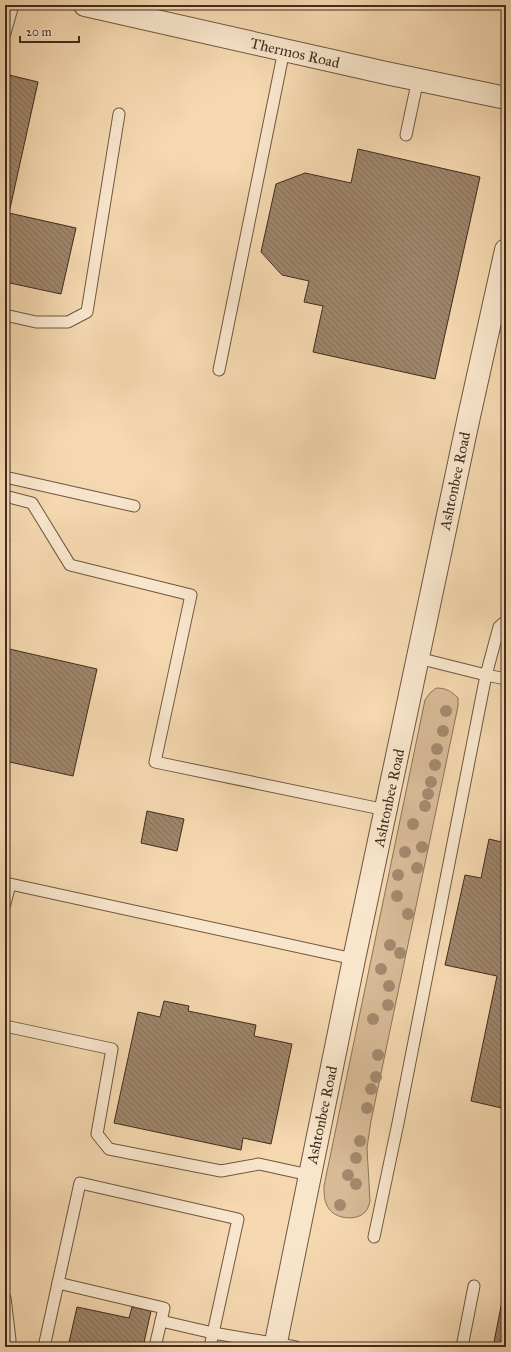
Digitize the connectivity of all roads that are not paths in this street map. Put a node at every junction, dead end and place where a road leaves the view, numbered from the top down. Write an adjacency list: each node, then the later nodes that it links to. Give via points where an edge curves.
1 (13, 5): 4 (lane)
2 (85, 5): 3 (street, Thermos Road)
3 (135, 10): 5 (street, Thermos Road)
4 (5, 33)
5 (284, 50): 6 (street, Thermos Road); 12 (lane)
6 (418, 79): 7 (street, Thermos Road); 9 (lane)
7 (506, 98)
8 (119, 114): 11 (lane, via 87,312 68,322 36,322)
9 (406, 135)
10 (506, 250): 17 (street, Ashtonbee Road)
11 (5, 315)
12 (219, 370)
13 (5, 477): 15 (lane)
14 (5, 496): 20 (lane, via 32,502 70,564 191,595 155,762)
15 (134, 506)
16 (506, 621): 18 (lane, via 499,627)
17 (418, 658): 18 (lane); 20 (street, Ashtonbee Road)
18 (486, 675): 19 (lane); 25 (lane)
19 (506, 679)
20 (386, 810): 22 (street, Ashtonbee Road)
21 (5, 904): 22 (lane, via 10,884)
22 (354, 959): 24 (street, Ashtonbee Road)
23 (5, 1026): 24 (lane, via 112,1049 96,1134 109,1149 221,1171 259,1164)
24 (310, 1175): 31 (street, Ashtonbee Road)
25 (374, 1236)
26 (58, 1283): 29 (lane, via 164,1308); 30 (lane, via 80,1182 238,1219); 33 (lane)
27 (474, 1286): 37 (lane)
28 (5, 1298): 32 (lane, via 10,1340)
29 (161, 1321): 30 (lane); 34 (lane)
30 (213, 1333): 31 (lane); 35 (lane)
31 (275, 1345): 36 (lane)
32 (8, 1347)
33 (44, 1347)
34 (155, 1347)
35 (210, 1347)
36 (296, 1347)
37 (462, 1347)

